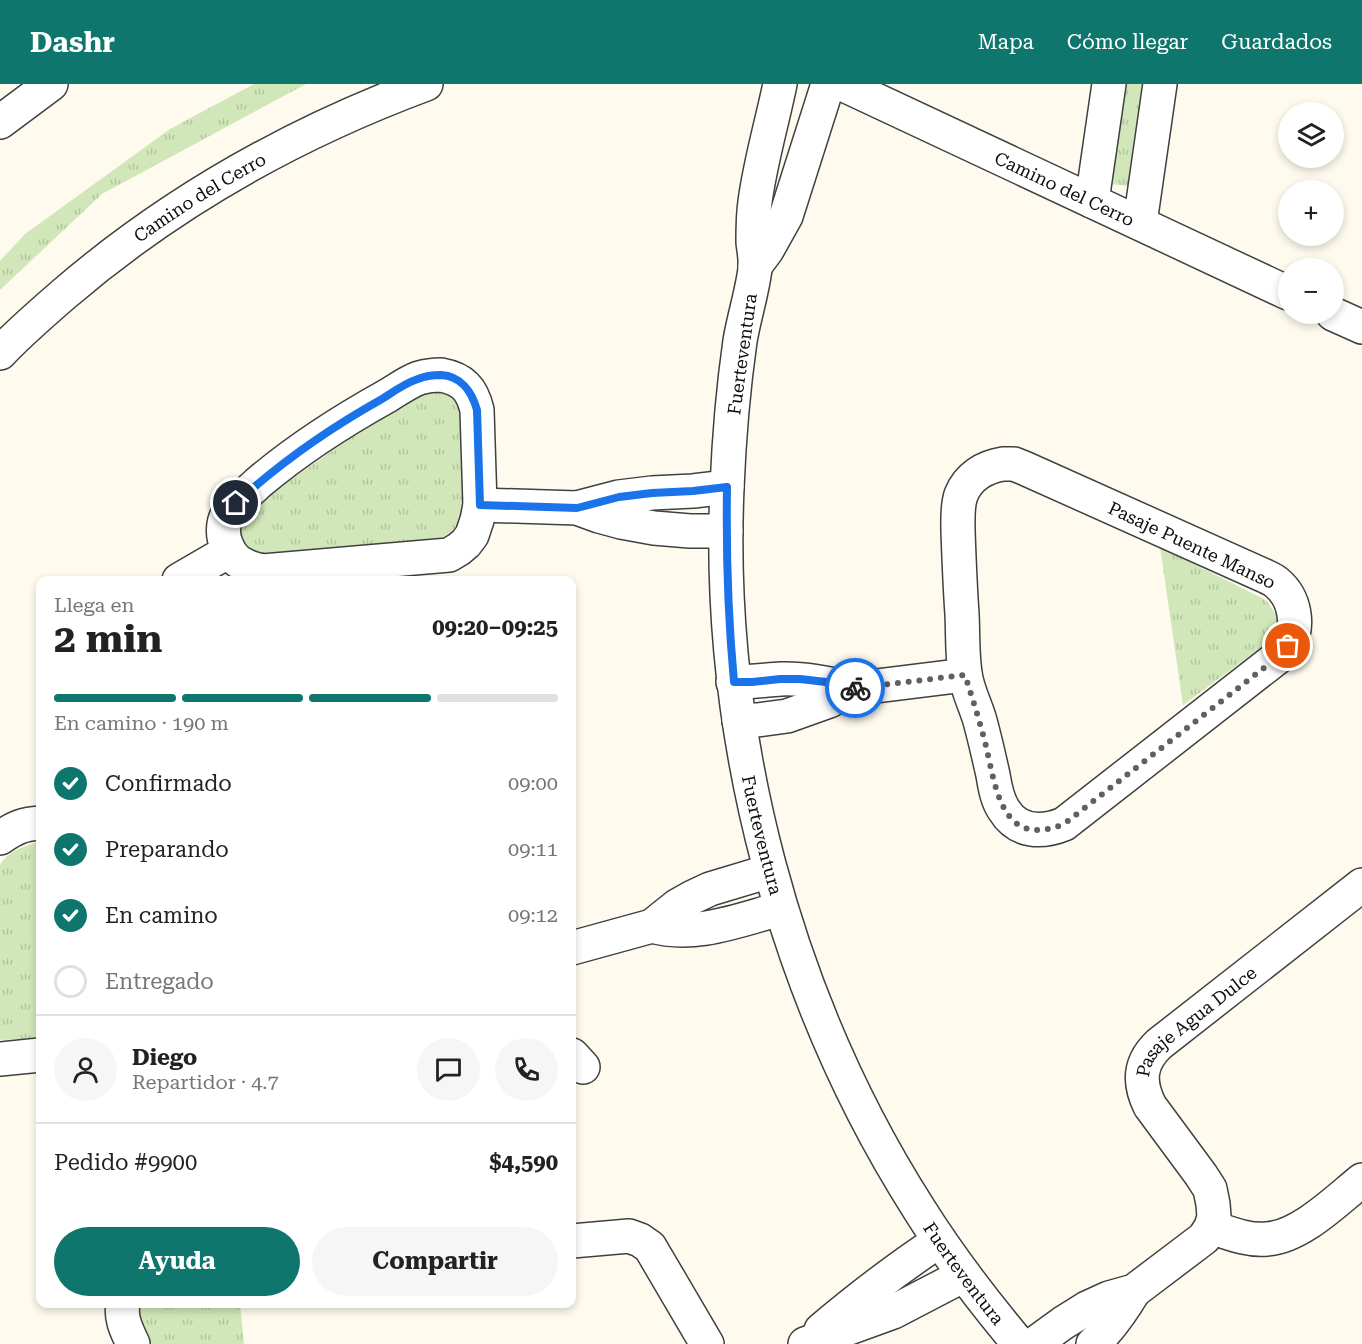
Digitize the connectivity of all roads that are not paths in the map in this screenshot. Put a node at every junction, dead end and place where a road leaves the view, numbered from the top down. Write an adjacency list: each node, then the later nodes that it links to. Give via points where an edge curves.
1 (51, 84): 8 (street)
2 (426, 84): 15 (street, Camino del Cerro, via 301,137 190,200 88,273)
3 (780, 84): 11 (street, Fuerteventura, via 755,202)
4 (828, 84): 11 (street, Fuerteventura, via 786,216)
5 (842, 84): 9 (street, Camino del Cerro)
6 (1109, 84): 9 (street)
7 (1160, 84): 10 (street)
8 (0, 122)
9 (1092, 201): 10 (street, Camino del Cerro)
10 (1140, 223): 12 (street, Camino del Cerro)
11 (755, 266): 16 (street, Fuerteventura, via 741,339)
12 (1278, 287)
13 (1344, 319): 14 (street)
14 (1362, 327)
15 (0, 353)
16 (727, 487): 18 (street, via 619,497); 19 (street, Fuerteventura)
17 (480, 505): 18 (street); 20 (street, via 472,535 449,555 262,571 242,565); 20 (street, via 474,400 469,390 452,377 430,376 417,379 367,407 262,480 228,512 224,535)
18 (577, 508): 19 (street, via 654,528)
19 (726, 531): 23 (street, Fuerteventura)
20 (229, 551): 21 (street)
21 (186, 576)
22 (965, 675): 22 (street, Pasaje Puente Manso, via 1004,811 1027,829 1052,829 1064,824 1278,657 1288,646 1295,617 1286,592 1265,576 1024,468 1014,464 992,466 965,486 958,508); 24 (street)
23 (734, 682): 24 (street, via 800,679); 25 (street, Fuerteventura)
24 (852, 689): 25 (street, via 787,716)
25 (739, 721): 28 (street, Fuerteventura)
26 (36, 823): 27 (street, via 11,830)
27 (0, 838)
28 (770, 871): 30 (street, Fuerteventura); 31 (street, via 710,889 677,906)
29 (1362, 885): 36 (street, Pasaje Agua Dulce, via 1159,1044 1146,1059 1144,1094 1210,1189 1214,1204)
30 (780, 909): 31 (street, via 689,930); 38 (street, Fuerteventura, via 807,985 858,1102)
31 (652, 926): 32 (street)
32 (576, 947)
33 (36, 1055): 34 (street)
34 (0, 1059)
35 (1362, 1180): 36 (street, via 1294,1232 1279,1237 1254,1239)
36 (1211, 1227): 40 (street, via 1204,1238)
37 (576, 1241): 43 (street, via 629,1236 650,1247)
38 (939, 1241): 39 (street, Fuerteventura); 44 (street, via 877,1284)
39 (964, 1275): 44 (street, via 893,1312); 45 (street, Fuerteventura)
40 (1134, 1291): 46 (street, via 1088,1308); 47 (street, via 1113,1324)
41 (122, 1308): 42 (street)
42 (133, 1344)
43 (707, 1344)
44 (805, 1344)
45 (1018, 1344)
46 (1035, 1344)
47 (1093, 1344)

